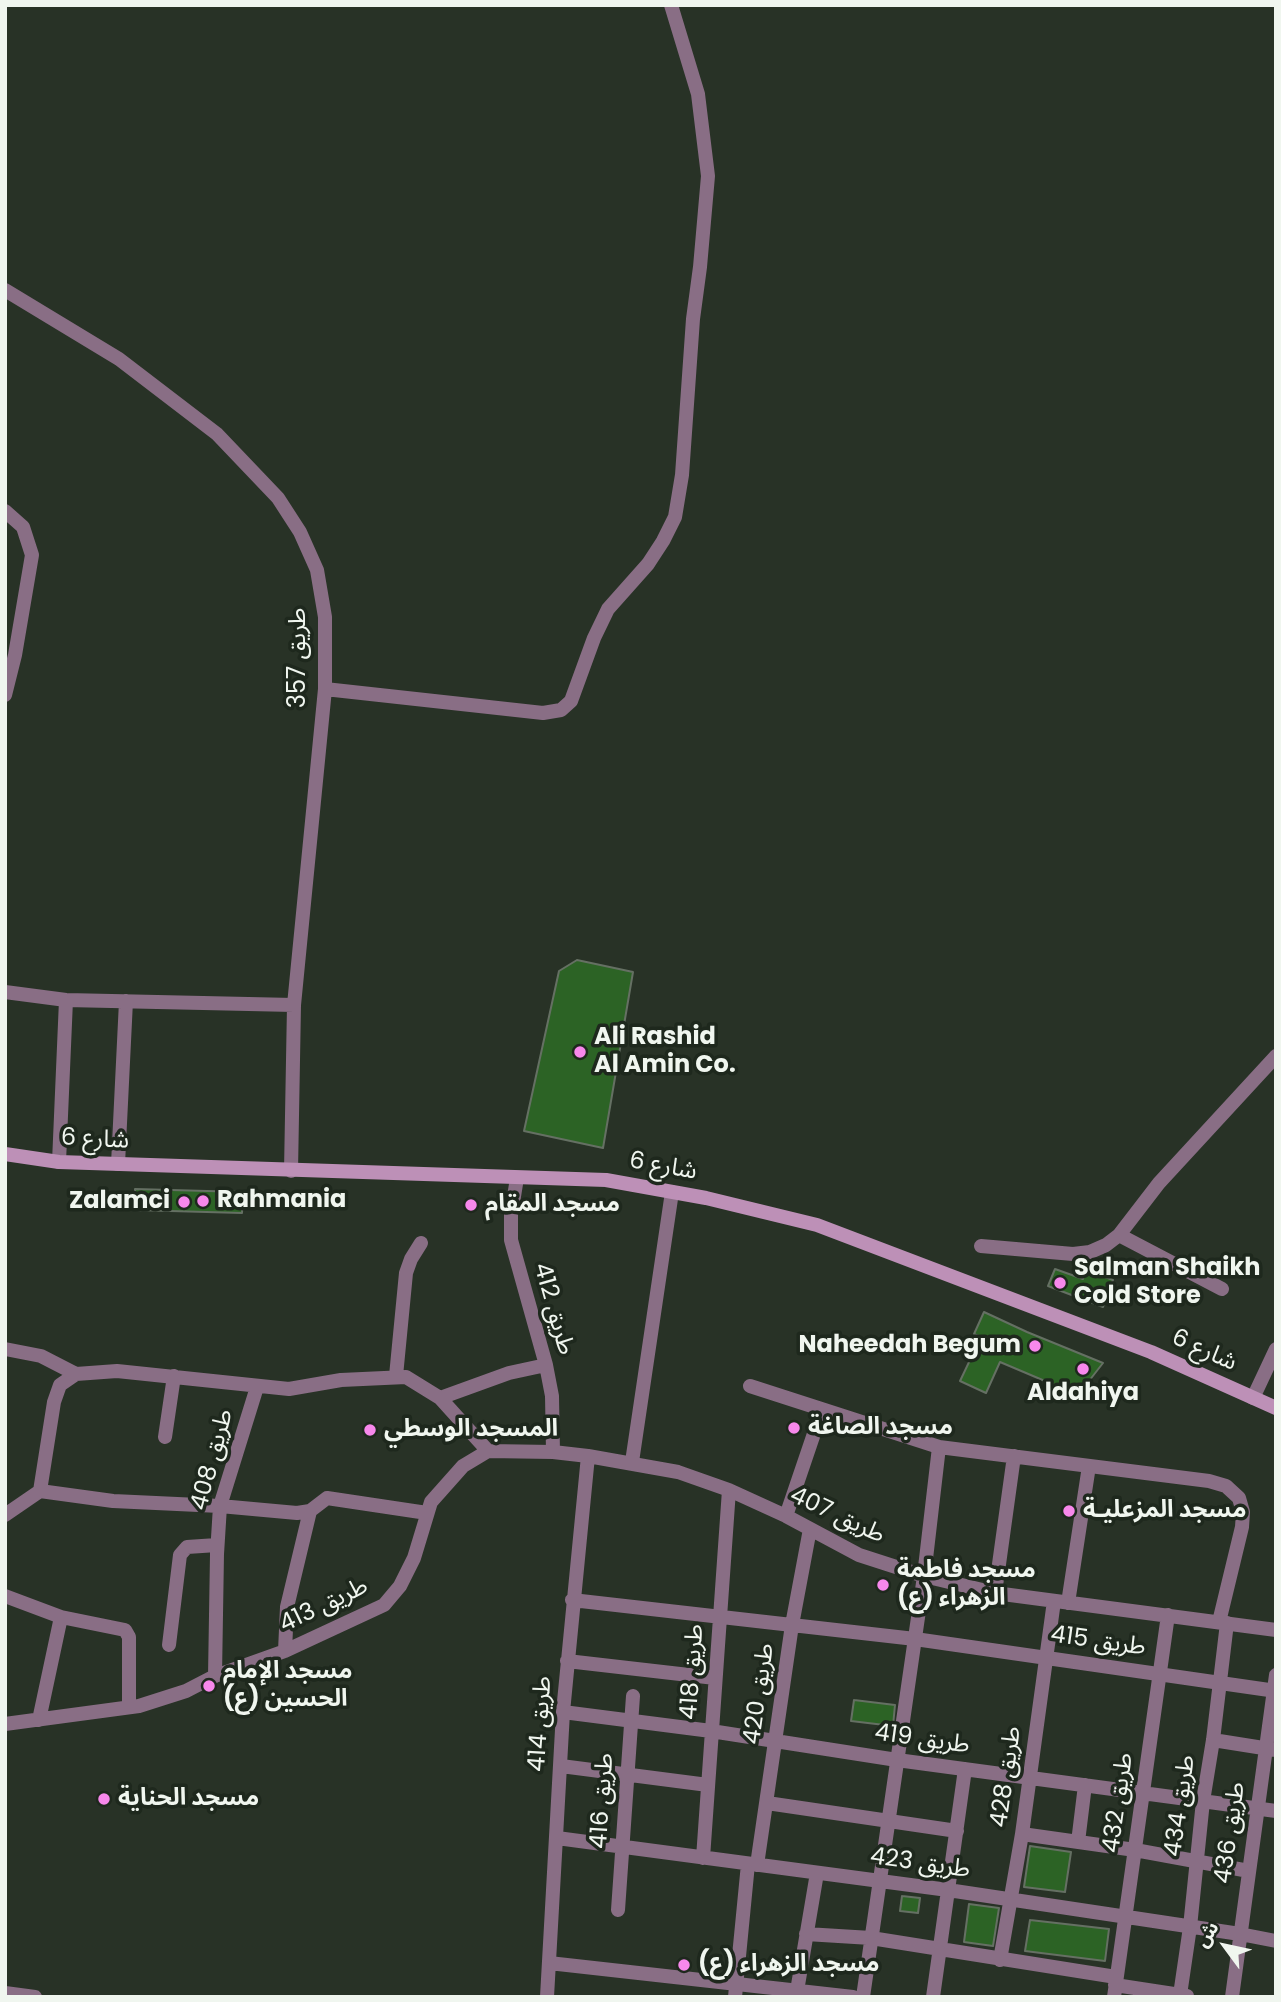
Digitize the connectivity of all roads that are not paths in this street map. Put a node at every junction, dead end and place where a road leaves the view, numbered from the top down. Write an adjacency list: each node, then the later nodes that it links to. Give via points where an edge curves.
1 (671, 5): 4 (street, via 698,94 708,176 682,475 675,517 663,541 608,609 571,701 561,710 543,713)
2 (5, 289): 4 (street, طريق 357, via 119,359 217,434 278,498 317,570 325,617)
3 (5, 511): 5 (street, via 23,527 32,555)
4 (325, 689): 9 (street, طريق 357)
5 (6, 692)
6 (5, 992): 7 (street)
7 (65, 1000): 8 (street); 12 (street)
8 (126, 1001): 9 (street); 13 (street)
9 (294, 1005): 14 (street, طريق 357)
10 (1276, 1056): 17 (street, via 1159,1183)
11 (5, 1154): 12 (street, شارع 6)
12 (59, 1162): 13 (street, شارع 6)
13 (118, 1164): 14 (street, شارع 6)
14 (291, 1171): 15 (street, شارع 6)
15 (517, 1178): 16 (street, شارع 6, via 606,1180); 23 (street, طريق 412, via 510,1240)
16 (672, 1192): 30 (street, شارع 6, via 817,1225 1151,1352); 39 (street)
17 (1119, 1235): 19 (street, via 1090,1252 1073,1254); 20 (street)
18 (421, 1243): 26 (street, via 406,1273)
19 (981, 1246)
20 (1222, 1289)
21 (5, 1349): 24 (street, via 41,1356)
22 (1276, 1349): 30 (street)
23 (546, 1365): 29 (street); 36 (street, طريق 412)
24 (76, 1374): 25 (street, via 117,1371); 42 (street, via 60,1385 54,1402)
25 (174, 1376): 28 (street); 33 (street)
26 (396, 1376): 28 (street, via 289,1389); 29 (street, via 406,1377)
27 (750, 1386): 32 (street)
28 (257, 1387): 43 (street, طريق 408)
29 (440, 1398): 35 (street)
30 (1253, 1398): 31 (street, شارع 6)
31 (1276, 1408)
32 (822, 1410): 34 (street); 47 (street)
33 (165, 1437)
34 (939, 1447): 38 (street); 50 (street)
35 (488, 1451): 36 (street); 45 (street, طريق 413, via 445,1483)
36 (553, 1452): 37 (street)
37 (588, 1456): 39 (street, طريق 407); 53 (street, طريق 414)
38 (1014, 1456): 40 (street); 51 (street)
39 (632, 1462): 41 (street, طريق 407)
40 (1089, 1466): 54 (street); 58 (street, طريق 434, via 1209,1481 1226,1486 1239,1498 1242,1527)
41 (729, 1490): 47 (street, طريق 407); 56 (street, طريق 418)
42 (40, 1491): 43 (street, via 113,1501); 46 (street)
43 (220, 1506): 44 (street); 49 (street, طريق 408)
44 (310, 1511): 45 (street, via 327,1498); 63 (street, via 287,1607)
45 (427, 1513): 63 (street, طريق 413, via 414,1558 384,1605)
46 (5, 1515)
47 (786, 1516): 48 (street, طريق 407)
48 (810, 1530): 50 (street, طريق 407, via 859,1555); 59 (street, طريق 420)
49 (217, 1545): 62 (street, طريق 408, via 187,1547 180,1555); 68 (street, طريق 408)
50 (924, 1576): 51 (street, طريق 407); 61 (street)
51 (995, 1593): 54 (street, طريق 407)
52 (5, 1596): 57 (street)
53 (572, 1600): 56 (street, طريق 415); 65 (street, طريق 414)
54 (1061, 1602): 55 (street, طريق 407); 64 (street, طريق 428)
55 (1168, 1615): 58 (street, طريق 407); 66 (street, طريق 432)
56 (720, 1616): 59 (street, طريق 415); 69 (street, طريق 418)
57 (61, 1617): 73 (street, via 128,1633); 75 (street)
58 (1223, 1623): 60 (street, طريق 407); 70 (street, طريق 434)
59 (792, 1625): 61 (street, طريق 415); 80 (street, طريق 420)
60 (1276, 1630)
61 (915, 1639): 64 (street, طريق 415); 82 (street)
62 (169, 1645)
63 (285, 1651): 68 (street, طريق 413)
64 (1046, 1658): 66 (street, طريق 415); 86 (street, طريق 428)
65 (568, 1661): 69 (street); 74 (street, طريق 414)
66 (1160, 1674): 70 (street, طريق 415); 89 (street, طريق 432)
67 (1276, 1675): 71 (street, طريق 436)
68 (215, 1676): 73 (street, طريق 413, via 186,1691)
69 (715, 1678): 78 (street, طريق 418)
70 (1219, 1683): 71 (street, طريق 415); 79 (street, طريق 434)
71 (1275, 1691): 81 (street, طريق 436)
72 (633, 1696): 76 (street, طريق 416)
73 (129, 1707): 75 (street, طريق 413)
74 (563, 1712): 76 (street, طريق 419); 83 (street, طريق 414)
75 (39, 1720): 77 (street, طريق 413)
76 (631, 1721): 78 (street, طريق 419); 85 (street, طريق 416)
77 (5, 1724)
78 (711, 1731): 80 (street, طريق 419); 87 (street, طريق 418)
79 (1213, 1740): 81 (street); 90 (street, طريق 434)
80 (776, 1741): 82 (street, طريق 419); 91 (street, طريق 420)
81 (1271, 1749): 92 (street, طريق 436)
82 (897, 1760): 84 (street, طريق 419); 94 (street)
83 (561, 1766): 85 (street); 97 (street, طريق 414)
84 (965, 1769): 86 (street, طريق 419); 95 (street)
85 (627, 1776): 87 (street); 99 (street, طريق 416)
86 (1030, 1778): 88 (street, طريق 419); 96 (street, طريق 428)
87 (708, 1785): 101 (street, طريق 418)
88 (1085, 1785): 89 (street, طريق 419); 98 (street)
89 (1143, 1793): 90 (street, طريق 419); 100 (street, طريق 432)
90 (1203, 1801): 92 (street, طريق 419); 102 (street, طريق 434)
91 (767, 1803): 94 (street); 103 (street, طريق 420)
92 (1258, 1808): 93 (street, طريق 419); 104 (street, طريق 436)
93 (1276, 1811)
94 (888, 1822): 95 (street); 106 (street)
95 (957, 1831): 107 (street)
96 (1022, 1834): 98 (street); 108 (street, طريق 428)
97 (557, 1838): 99 (street, طريق 423); 118 (street, طريق 414)
98 (1078, 1842): 100 (street)
99 (622, 1847): 101 (street, طريق 423); 109 (street, طريق 416)
100 (1135, 1850): 102 (street); 110 (street, طريق 432)
101 (703, 1858): 103 (street, طريق 423)
102 (1196, 1861): 104 (street); 111 (street, طريق 434)
103 (753, 1864): 105 (street, طريق 423); 120 (street, طريق 420)
104 (1249, 1871): 113 (street, طريق 436)
105 (817, 1873): 106 (street, طريق 423); 112 (street)
106 (881, 1882): 107 (street, طريق 423); 114 (street)
107 (948, 1890): 108 (street, طريق 423); 116 (street)
108 (1011, 1900): 110 (street, طريق 423); 117 (street, طريق 428)
109 (618, 1910)
110 (1124, 1917): 111 (street, طريق 423); 119 (street, طريق 432)
111 (1190, 1927): 113 (street, طريق 423); 123 (street, طريق 434)
112 (806, 1934): 114 (street); 121 (street)
113 (1240, 1934): 115 (street, طريق 423); 129 (street, طريق 436)
114 (871, 1938): 116 (street); 127 (street)
115 (1276, 1941)
116 (940, 1950): 117 (street); 128 (street)
117 (1000, 1960): 119 (street)
118 (549, 1963): 120 (street); 125 (street, طريق 414)
119 (1115, 1986): 123 (street)
120 (736, 1989): 121 (street)
121 (797, 1990): 126 (street)
122 (9, 1995): 124 (street)
123 (1184, 1996)
124 (35, 1997)
125 (547, 1997)
126 (853, 1997)
127 (863, 1997)
128 (933, 1997)
129 (1231, 1997)

